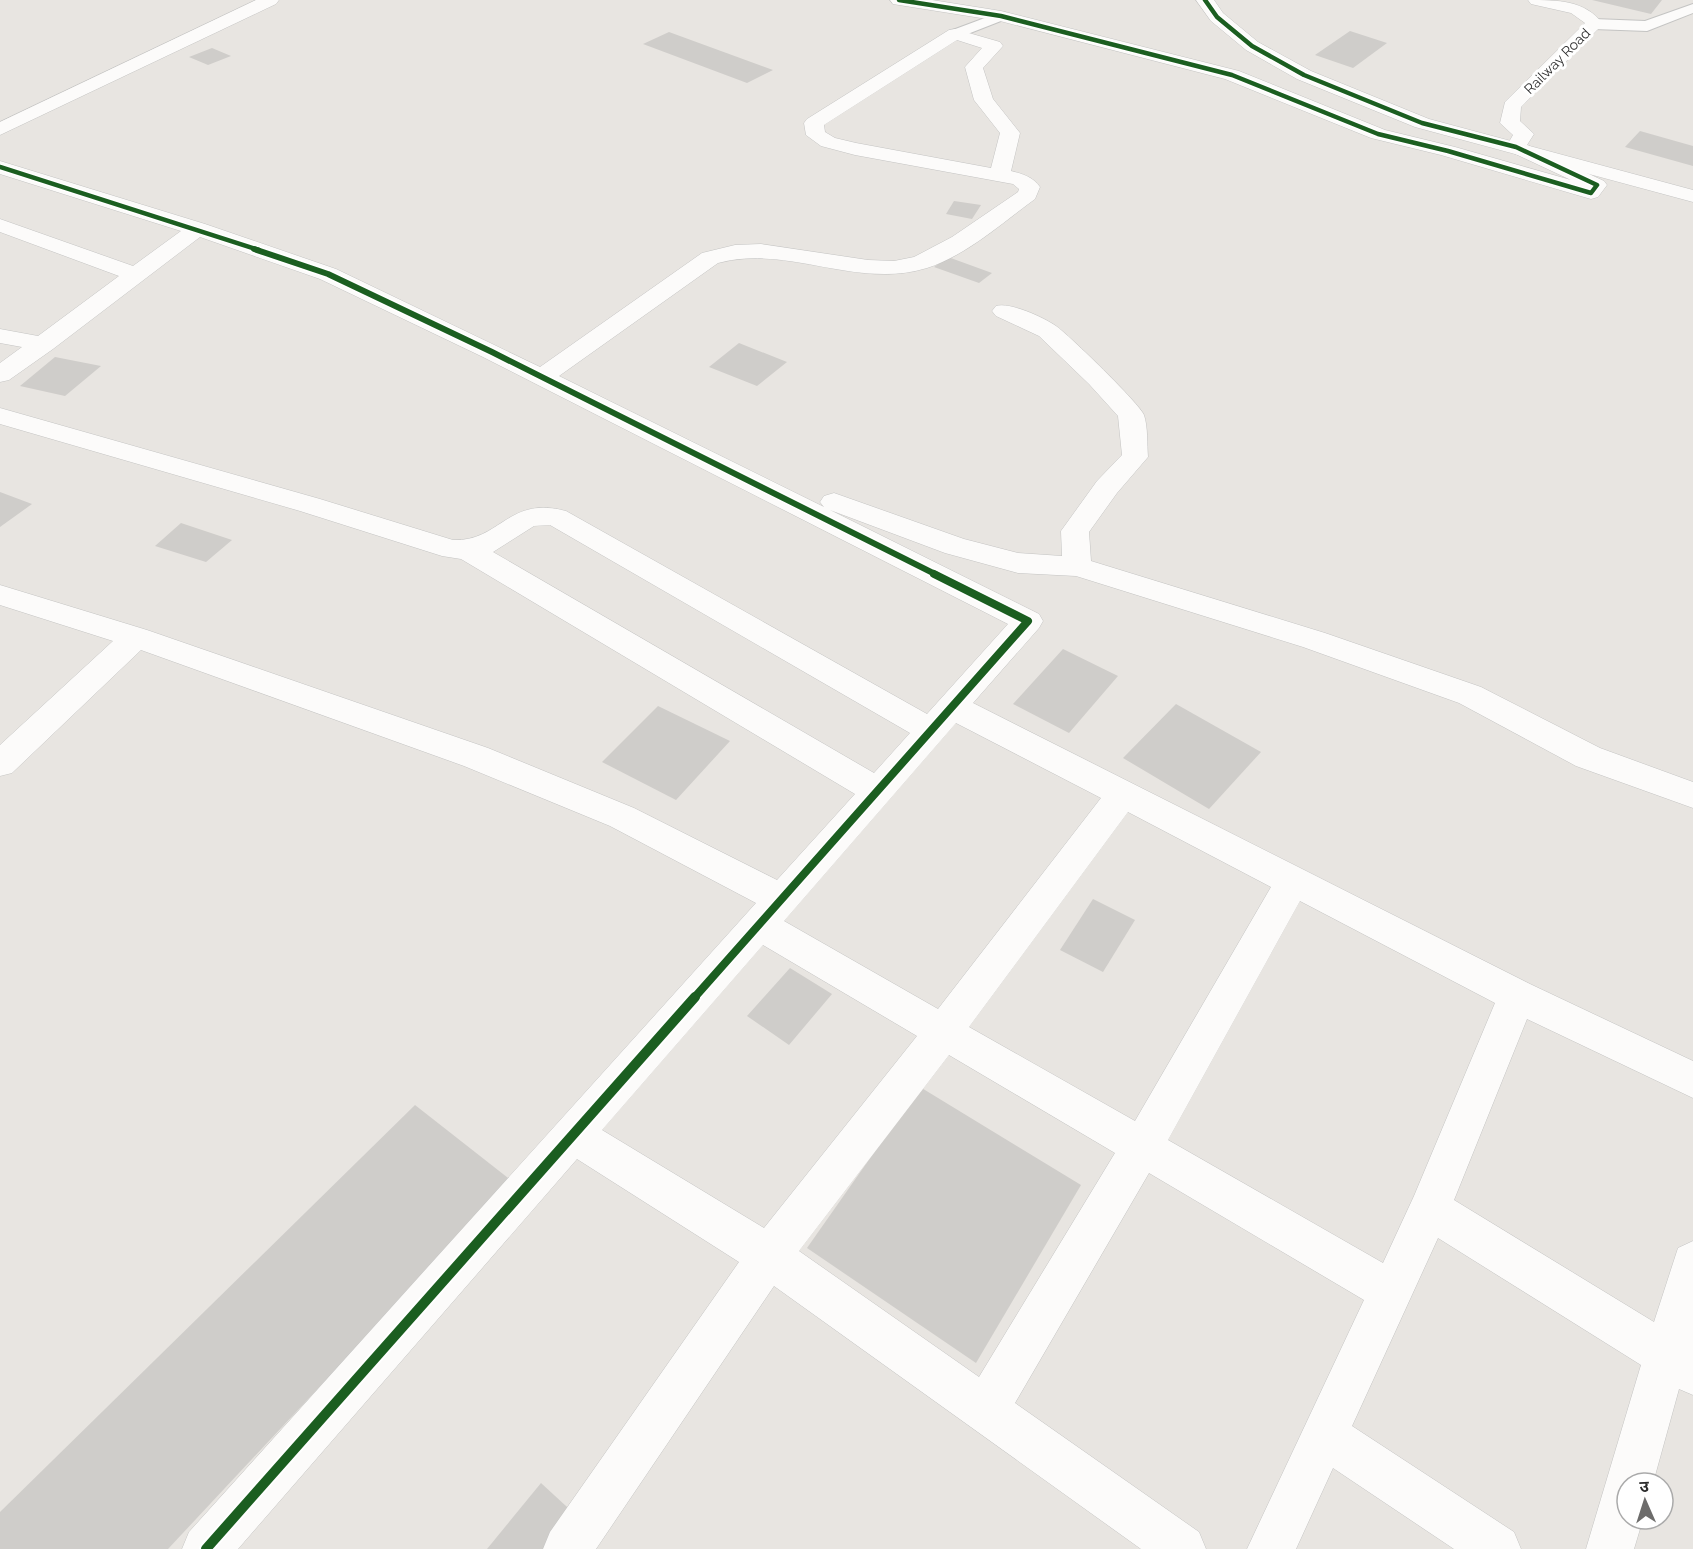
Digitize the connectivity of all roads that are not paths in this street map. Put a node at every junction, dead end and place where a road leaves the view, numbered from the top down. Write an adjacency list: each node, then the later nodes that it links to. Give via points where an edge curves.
1 (270, 0): 9 (street)
2 (899, 0): 6 (street)
3 (1205, 0): 10 (street, via 1217,17 1252,46 1304,75 1422,123)
4 (1538, 0): 7 (street, Railway Road, via 1581,11 1591,16)
5 (1693, 8): 7 (lane, via 1647,26)
6 (1001, 16): 8 (lane); 10 (street, via 1232,75 1378,134 1591,193 1597,185)
7 (1594, 24): 10 (street, Railway Road, via 1512,106 1510,123 1524,134)
8 (955, 34): 12 (street, via 994,46 974,67 984,100 1010,133); 12 (street, via 814,123 816,135 855,149)
9 (0, 129)
10 (1516, 147): 13 (street)
11 (0, 167): 15 (street)
12 (1000, 175): 21 (street, via 1030,187 1028,195 919,263 893,267 729,250 710,258)
13 (1693, 196)
14 (0, 225): 16 (street)
15 (197, 229): 16 (street); 21 (street, via 328,274)
16 (134, 274): 19 (street)
17 (1004, 311): 25 (street, via 1047,331 1131,415 1135,457 1075,531)
18 (0, 336): 19 (street)
19 (44, 344): 20 (street)
20 (0, 375)
21 (542, 377): 22 (street)
22 (597, 405): 25 (street, via 766,467 843,507 955,546 1018,563); 28 (street, via 1028,621)
23 (0, 416): 24 (street, via 452,549)
24 (468, 550): 28 (street, via 486,544 524,518 556,517); 30 (street)
25 (1077, 567): 32 (street, via 1314,640 1470,695 1588,757)
26 (0, 595): 27 (street)
27 (136, 637): 29 (street); 34 (street, via 487,761 622,817)
28 (940, 718): 30 (street); 31 (street)
29 (0, 764)
30 (877, 791): 34 (street)
31 (1122, 795): 33 (street); 36 (street)
32 (1693, 795)
33 (1293, 881): 35 (street); 39 (street)
34 (771, 913): 36 (street); 38 (street)
35 (1517, 996): 37 (street); 40 (street)
36 (943, 1032): 39 (street); 41 (street)
37 (1693, 1080)
38 (574, 1135): 41 (street); 49 (street)
39 (1142, 1147): 43 (street); 45 (street)
40 (1430, 1209): 43 (street); 44 (street)
41 (769, 1256): 45 (street); 50 (street)
42 (1693, 1263): 44 (street)
43 (1390, 1291): 46 (street)
44 (1679, 1364): 47 (street)
45 (986, 1409): 51 (street)
46 (1324, 1435): 52 (street); 53 (street)
47 (1634, 1471)
48 (1615, 1531): 54 (street)
49 (206, 1549)
50 (567, 1549)
51 (1182, 1549)
52 (1271, 1549)
53 (1497, 1549)
54 (1610, 1549)

